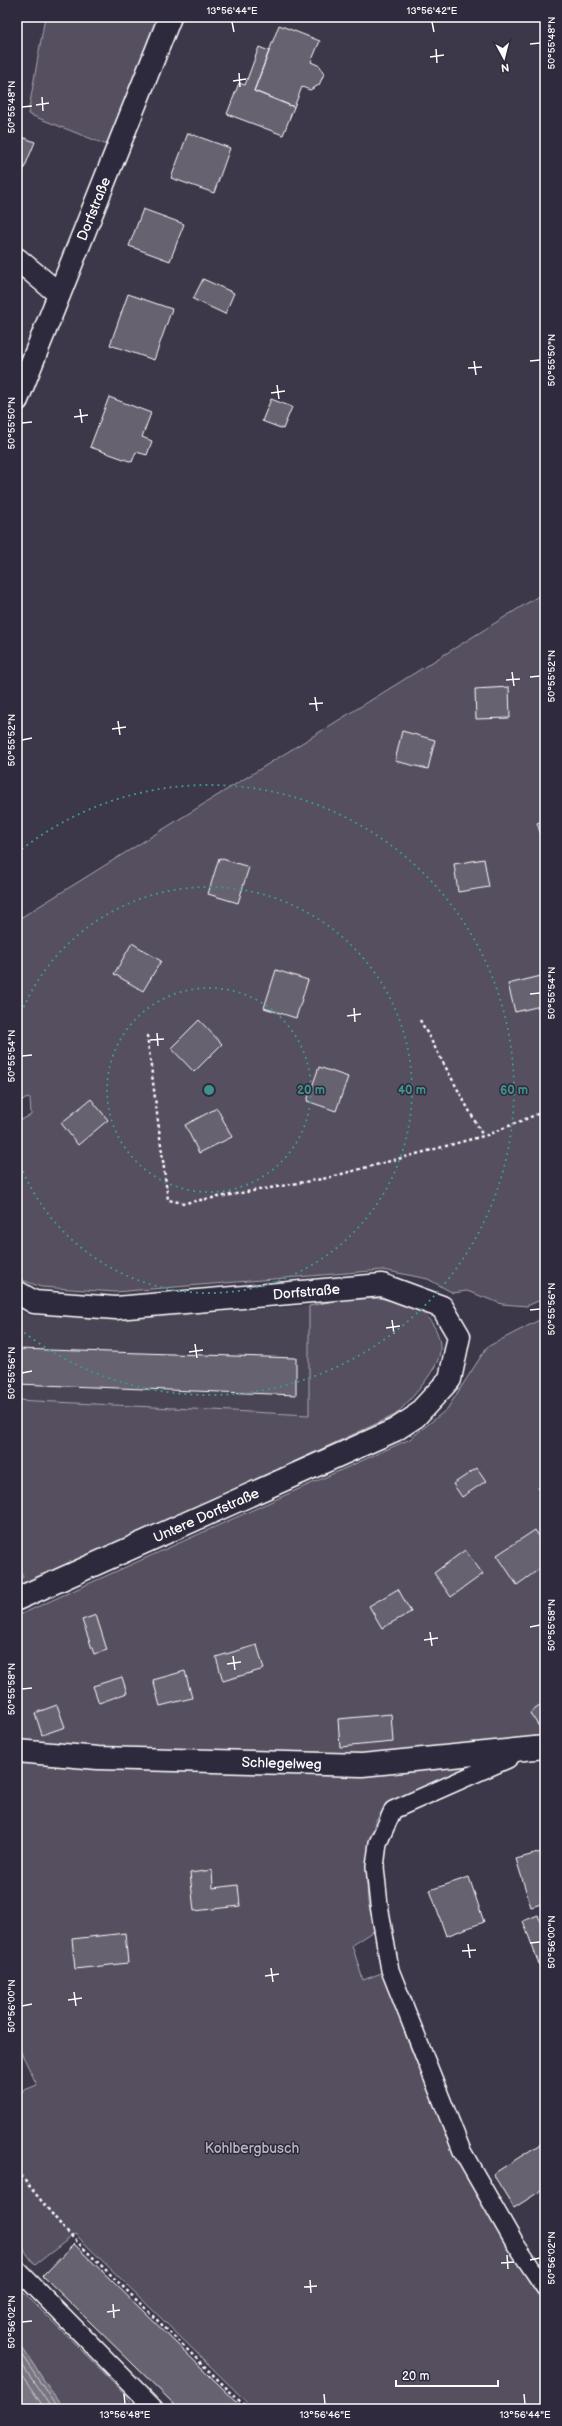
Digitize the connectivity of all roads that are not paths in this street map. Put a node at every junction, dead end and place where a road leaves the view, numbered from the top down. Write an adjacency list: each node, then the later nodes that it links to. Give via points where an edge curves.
1 (170, 17): 3 (street, Dorfstraße)
2 (17, 259): 3 (street)
3 (59, 294): 4 (street, Dorfstraße)
4 (17, 400)
5 (17, 1292): 6 (street, Dorfstraße, via 34,1302 116,1308 382,1285 442,1307 459,1336 450,1379 415,1416)
6 (395, 1430): 7 (street, Untere Dorfstraße)
7 (17, 1599)
8 (545, 1747): 9 (street, Schlegelweg)
9 (517, 1750): 10 (street, Schlegelweg, via 362,1765 98,1758); 12 (lane, via 508,1759 394,1810 378,1843 375,1868 378,1905 390,1970 415,2037 462,2151 514,2242)
10 (17, 1751)
11 (17, 2269): 13 (lane)
12 (545, 2288)
13 (155, 2409)

